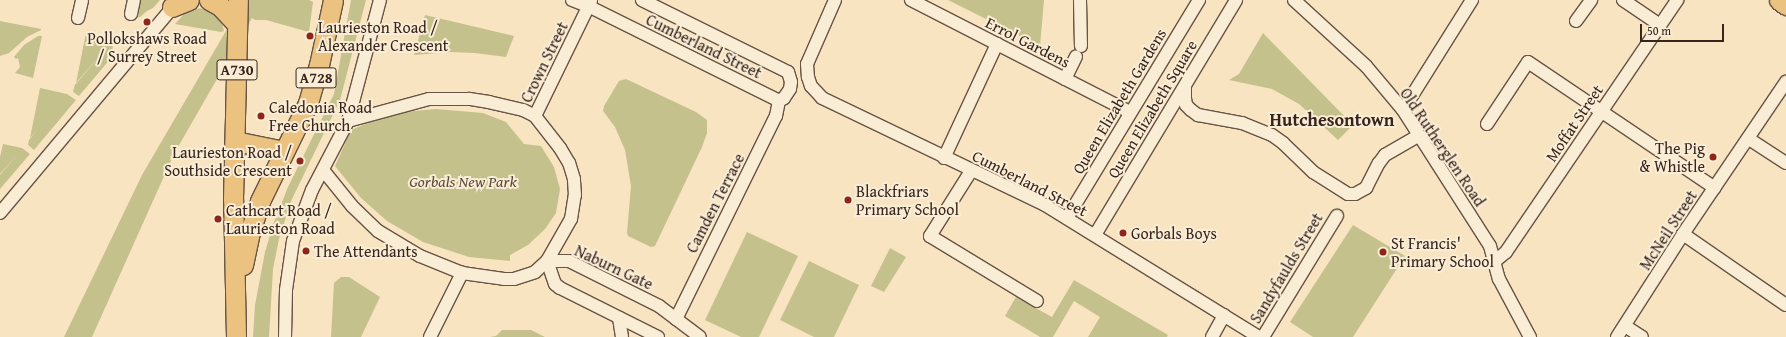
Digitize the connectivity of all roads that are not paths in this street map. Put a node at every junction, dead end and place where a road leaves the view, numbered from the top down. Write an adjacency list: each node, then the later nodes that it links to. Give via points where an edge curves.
1 (82, 0): 24 (street)
2 (134, 0): 23 (street)
3 (209, 0): 26 (main road, via 220,6)
4 (238, 0): 26 (main road, A730)
5 (333, 0): 42 (main road, A728, via 308,103)
6 (380, 0): 37 (street)
7 (572, 0): 21 (street, Cumberland Street)
8 (642, 0): 32 (street, Cumberland Street, via 788,72 790,89 784,98)
9 (835, 0): 43 (street, Cumberland Street, via 810,53 807,64 811,86 822,98)
10 (911, 0): 28 (street, Errol Gardens)
11 (1080, 0): 29 (street, via 1079,51)
12 (1199, 0): 35 (street, Queen Elizabeth Gardens)
13 (1236, 0): 31 (street, Queen Elizabeth Square)
14 (1294, 0): 33 (street, Old Rutherglen Road, via 1366,66)
15 (1472, 0): 33 (street)
16 (1591, 0): 25 (street)
17 (1623, 0): 27 (street)
18 (1677, 0): 27 (street, Moffat Street)
19 (1779, 0): 22 (main road)
20 (180, 2): 48 (street)
21 (590, 3): 32 (street, Cumberland Street); 36 (street, Crown Street)
22 (1786, 5)
23 (131, 14)
24 (78, 18)
25 (1576, 21)
26 (237, 24): 41 (main road, A730)
27 (1660, 25): 34 (street, Moffat Street)
28 (997, 44): 29 (street, Errol Gardens); 43 (street)
29 (1066, 79): 35 (street, Errol Gardens)
30 (1786, 82): 40 (street, McNeil Street)
31 (1185, 86): 39 (street, via 1186,105 1198,115 1242,123 1272,135 1314,172 1348,194 1355,194 1366,188 1385,155); 52 (street, Queen Elizabeth Square)
32 (778, 101): 61 (street, Camden Terrace, via 776,116)
33 (1403, 110): 39 (street, Old Rutherglen Road)
34 (1602, 111): 38 (street, via 1528,62); 47 (street); 54 (street, Moffat Street, via 1506,252)
35 (1130, 112): 50 (street, Queen Elizabeth Gardens)
36 (535, 116): 37 (street, via 523,110 489,102 469,99 429,100); 53 (street, via 560,148 574,178 574,208 571,219)
37 (348, 122): 45 (street)
38 (1487, 124)
39 (1418, 136): 54 (street, Old Rutherglen Road, via 1490,246)
40 (1749, 139): 44 (street); 47 (street, McNeil Street)
41 (235, 141): 42 (main road); 56 (main road, A730, via 233,199)
42 (284, 151): 56 (main road, A728, via 253,220)
43 (944, 158): 46 (street, Cumberland Street)
44 (1786, 163)
45 (323, 170): 55 (street, via 352,206 378,230 420,256); 64 (street, via 312,190 293,241 286,290)
46 (971, 171): 50 (street, Cumberland Street, via 1045,205); 57 (street, via 930,236)
47 (1715, 188): 51 (street, McNeil Street)
48 (0, 213)
49 (1337, 216): 71 (street, Sandyfaulds Street)
50 (1067, 218): 52 (street, Cumberland Street)
51 (1683, 234): 58 (street); 62 (street, McNeil Street)
52 (1095, 235): 59 (street, Cumberland Street)
53 (547, 260): 55 (street, via 535,272 514,279); 60 (street, via 555,284); 61 (street, Naburn Gate, via 569,261 659,306)
54 (1495, 261): 72 (street, Old Rutherglen Road, via 1499,279)
55 (462, 273): 65 (street)
56 (237, 298): 63 (main road, A728)
57 (1037, 301)
58 (1786, 305)
59 (1224, 315): 69 (street); 70 (street, Cumberland Street)
60 (619, 318): 66 (street); 67 (street)
61 (676, 318): 68 (street, Naburn Gate)
62 (1625, 326): 73 (street, McNeil Street); 74 (street)
63 (236, 337)
64 (285, 337)
65 (430, 337)
66 (622, 337)
67 (658, 337)
68 (700, 337)
69 (1212, 337)
70 (1259, 337)
71 (1263, 337)
72 (1530, 337)
73 (1617, 337)
74 (1642, 337)

